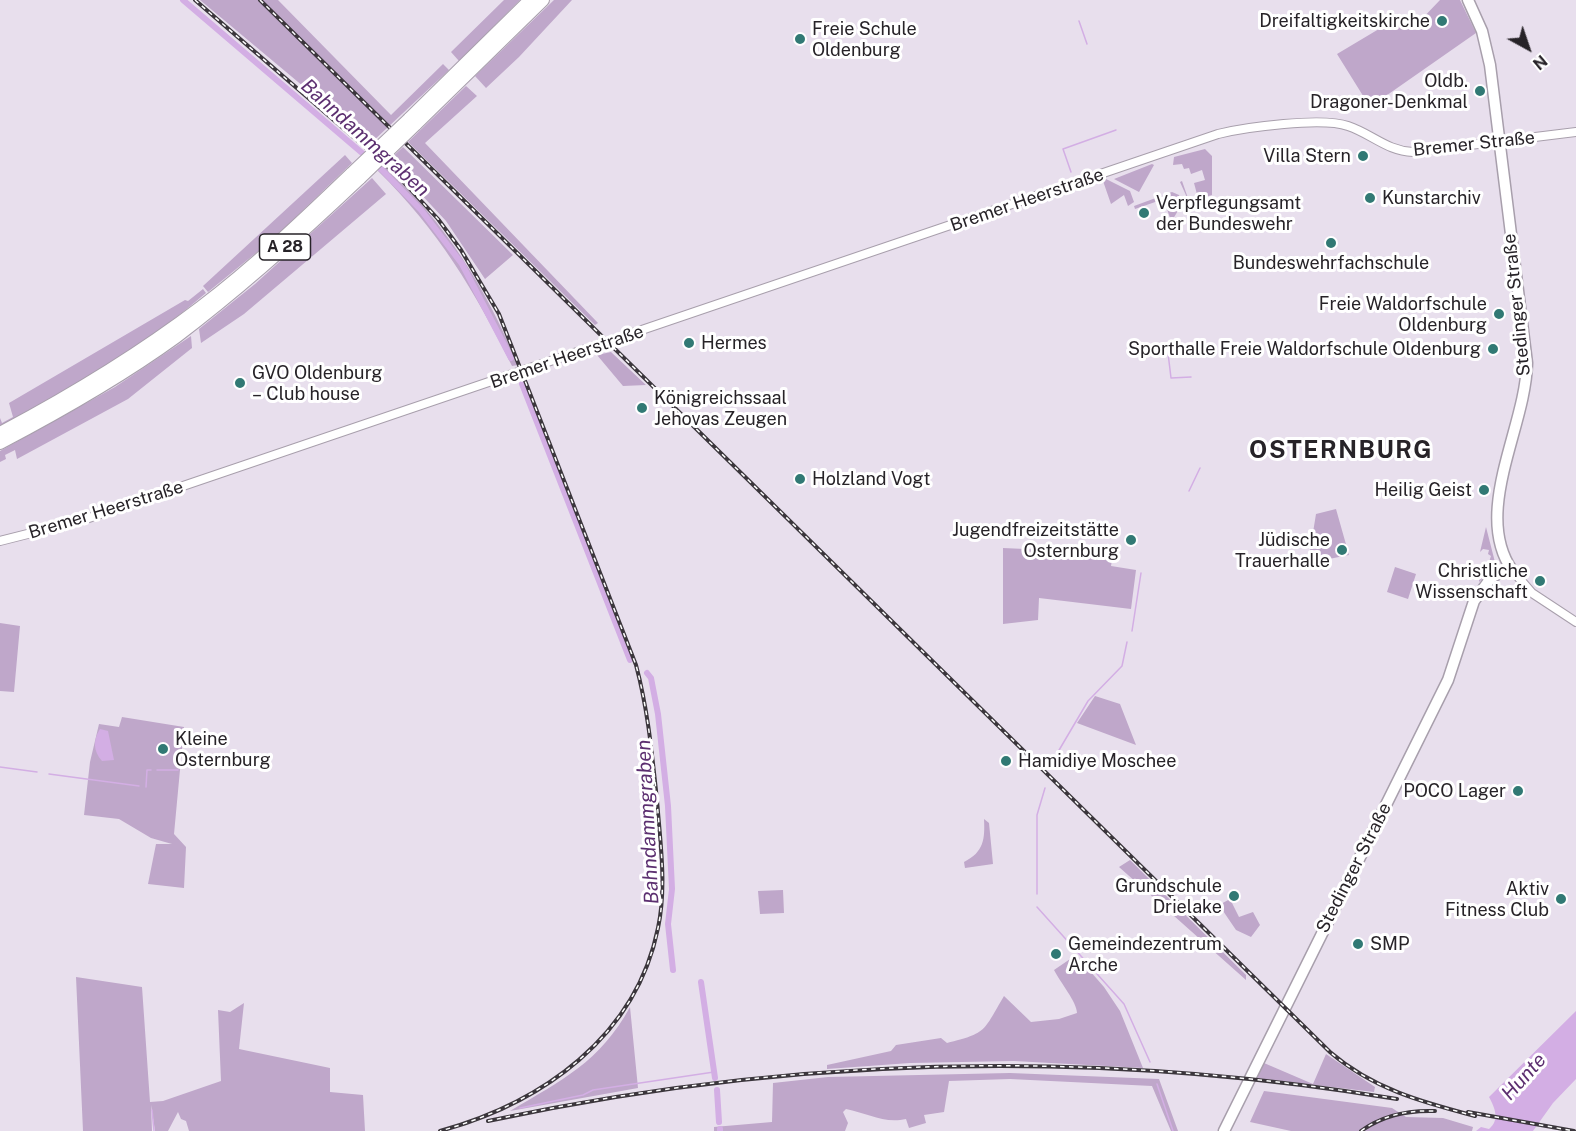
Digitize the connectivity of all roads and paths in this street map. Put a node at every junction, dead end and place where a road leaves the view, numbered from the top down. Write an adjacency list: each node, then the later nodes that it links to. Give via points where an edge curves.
1 (530, 0): 4 (highway, A 28)
2 (543, 0): 4 (highway, A 28)
3 (1468, 0): 6 (main road, Stedinger Straße, via 1486,46)
4 (476, 59): 8 (highway, A 28, bridge, via 276,255 86,396)
5 (1576, 132): 6 (street, Bremer Straße)
6 (1500, 142): 7 (street, Bremer Straße, via 1404,151 1348,126 1312,123 1231,131); 12 (main road, Stedinger Straße, via 1527,363 1525,391 1496,514 1500,546)
7 (1131, 164): 11 (street, Bremer Heerstraße, via 94,516)
8 (26, 425): 9 (highway, A 28); 10 (highway, A 28)
9 (0, 434)
10 (0, 443)
11 (0, 541)
12 (1512, 570): 13 (street, via 1532,593); 14 (main road, Stedinger Straße, via 1474,600 1448,680)
13 (1576, 622)
14 (1224, 1131)

